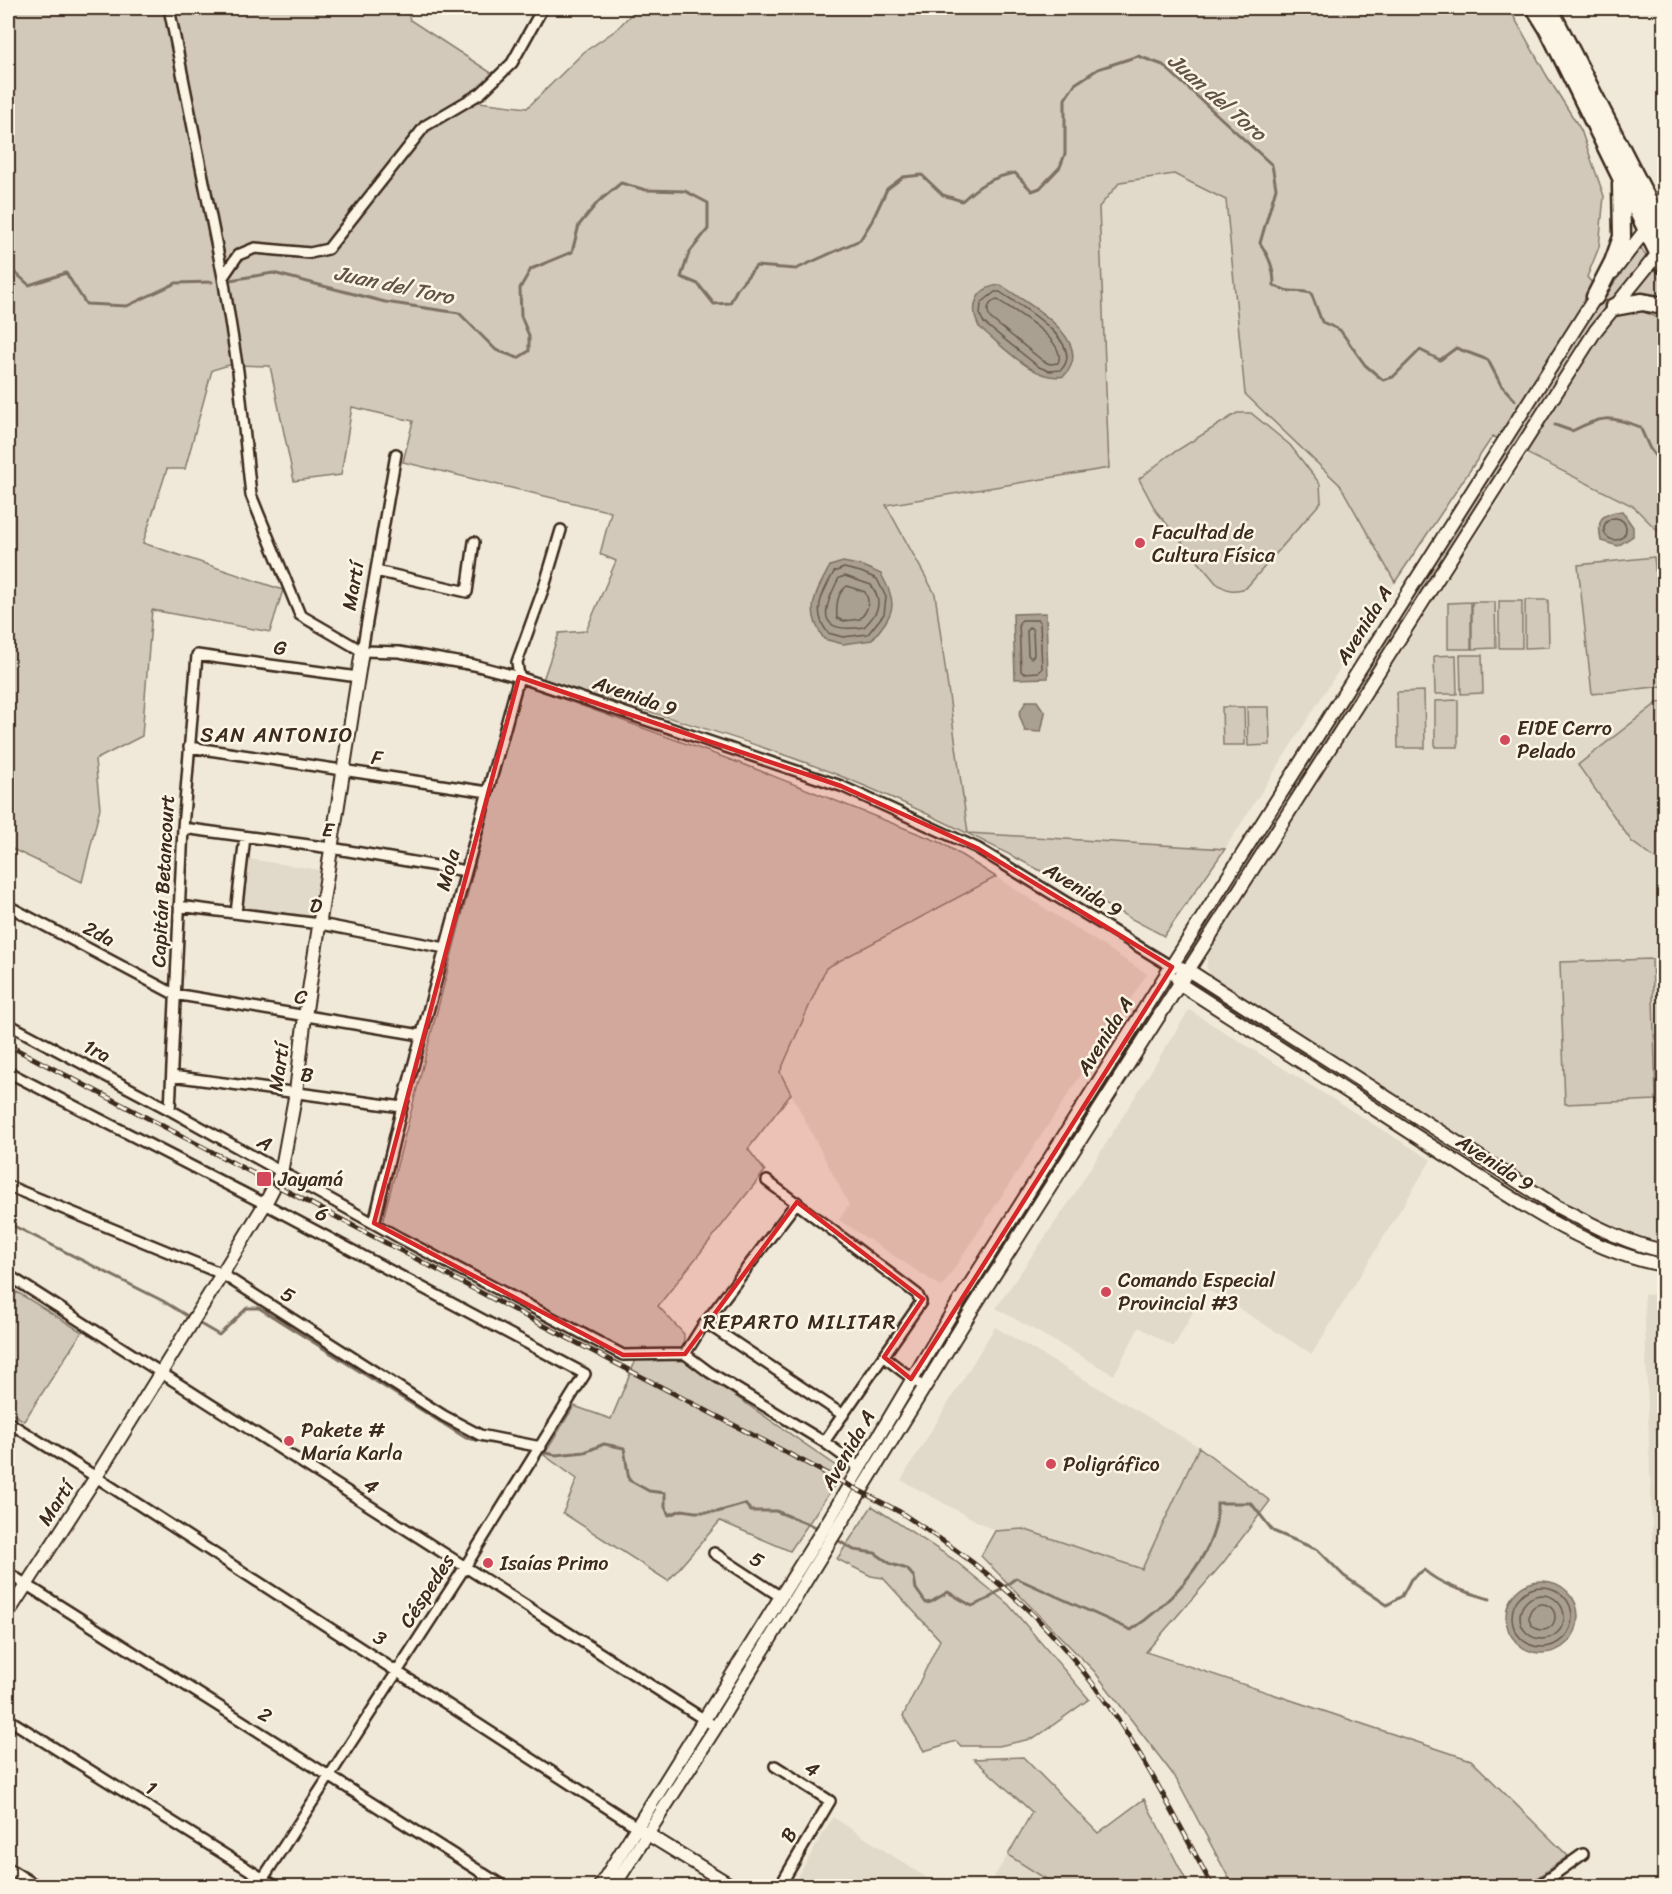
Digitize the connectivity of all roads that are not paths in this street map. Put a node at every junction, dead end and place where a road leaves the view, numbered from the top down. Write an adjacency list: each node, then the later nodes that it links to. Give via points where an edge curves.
1 (169, 8): 9 (street, Avenida 9)
2 (541, 8): 9 (street, via 512,63 480,93 425,126 328,249 310,253 255,248 238,255)
3 (1535, 8): 5 (highway)
4 (1549, 8): 6 (highway)
5 (1620, 174): 6 (highway); 10 (highway, via 1622,237)
6 (1652, 221): 7 (highway); 8 (highway); 10 (main road, Avenida A)
7 (1665, 232)
8 (1663, 254): 12 (main road, Avenida A)
9 (223, 277): 17 (street, Avenida 9, via 251,495 300,615)
10 (1595, 297): 25 (main road, Avenida A)
11 (1665, 306): 12 (highway, via 1642,302)
12 (1614, 307): 24 (main road, Avenida A)
13 (396, 454): 16 (street, Martí)
14 (561, 530): 20 (street, Mola, via 517,662)
15 (474, 542): 16 (street, via 467,592)
16 (376, 571): 17 (street, Martí)
17 (362, 651): 19 (main road, Martí); 20 (street, Avenida 9, via 410,654)
18 (197, 655): 19 (street, G); 21 (street, Capitán Betancourt)
19 (358, 677): 22 (main road, Martí)
20 (519, 677): 23 (street, Mola); 35 (street, Avenida 9, via 841,786 977,848)
21 (189, 747): 22 (street, F); 26 (street, Capitán Betancourt)
22 (345, 771): 23 (street, F); 28 (main road, Martí)
23 (488, 792): 29 (street, Mola)
24 (1286, 818): 25 (main road); 36 (main road, Avenida A)
25 (1265, 819): 35 (main road, Avenida A)
26 (183, 828): 27 (street, E); 31 (street, Capitán Betancourt)
27 (245, 837): 28 (street, E); 32 (street)
28 (331, 848): 29 (street, E); 33 (main road, Martí)
29 (466, 871): 34 (street, Mola)
30 (8, 906): 38 (street, 2da)
31 (179, 906): 32 (street, D); 38 (street, Capitán Betancourt)
32 (236, 913): 33 (street, D)
33 (320, 924): 34 (street, D); 39 (main road, Martí)
34 (445, 948): 41 (street, Mola)
35 (1172, 967): 36 (main road, Avenida 9); 37 (main road); 64 (main road, Avenida A)
36 (1188, 970): 37 (main road, Avenida A); 47 (main road, Avenida 9)
37 (1180, 984): 48 (main road, Avenida 9); 65 (main road, Avenida A)
38 (174, 994): 39 (street, C); 43 (street, Capitán Betancourt)
39 (305, 1016): 41 (street, C); 44 (main road, Martí)
40 (8, 1024): 46 (street, 1ra)
41 (421, 1035): 45 (street, Mola)
42 (8, 1074): 53 (street, 6)
43 (172, 1076): 44 (street, B); 46 (street, Capitán Betancourt)
44 (296, 1092): 45 (street, B); 49 (main road, Martí)
45 (402, 1107): 54 (street, Mola)
46 (170, 1110): 49 (street, A)
47 (1459, 1143): 48 (main road); 55 (main road, Avenida 9, via 1556,1206 1610,1234)
48 (1450, 1157): 56 (main road, Avenida 9, via 1533,1211 1605,1248)
49 (281, 1173): 53 (main road, Martí); 54 (street, A)
50 (767, 1181): 52 (street)
51 (8, 1186): 57 (street, 5)
52 (797, 1202): 59 (street); 61 (street, via 916,1294 921,1302)
53 (265, 1204): 57 (main road, Martí); 63 (street, 6)
54 (374, 1223): 60 (street, A, via 623,1355)
55 (1665, 1251)
56 (1665, 1265)
57 (222, 1274): 62 (main road, Martí); 69 (street, 5, via 444,1416 480,1435)
58 (8, 1275): 62 (street, 4)
59 (706, 1323): 60 (street); 66 (street)
60 (685, 1354): 68 (street)
61 (884, 1358): 64 (street); 66 (street)
62 (161, 1373): 71 (main road, Martí); 74 (street, 4)
63 (585, 1374): 69 (street, Céspedes)
64 (911, 1378): 65 (street); 70 (main road, Avenida A)
65 (924, 1387): 72 (main road, Avenida A)
66 (843, 1415): 68 (street)
67 (8, 1422): 71 (street, 3)
68 (824, 1442): 70 (street)
69 (541, 1448): 74 (street, Céspedes)
70 (860, 1468): 72 (main road, Avenida A)
71 (96, 1477): 76 (main road, Martí); 79 (street, 3)
72 (832, 1527): 77 (main road, Avenida A, via 818,1538); 82 (main road, Avenida A, via 829,1545)
73 (714, 1553): 77 (street, 5)
74 (465, 1568): 79 (street, Céspedes); 81 (street, 4)
75 (8, 1573): 76 (street, 2)
76 (26, 1585): 78 (main road, Martí); 84 (street, 2)
77 (781, 1597): 81 (main road, Avenida A)
78 (8, 1613)
79 (396, 1671): 84 (street, Céspedes); 86 (street, 3)
80 (8, 1719): 90 (street, 1)
81 (705, 1720): 82 (street, 4); 86 (main road, Avenida A)
82 (716, 1727): 86 (main road, Avenida A)
83 (775, 1766): 85 (street, 4)
84 (330, 1777): 90 (street, Céspedes); 93 (street, 2)
85 (830, 1801): 96 (street, B)
86 (642, 1831): 89 (main road, Avenida A); 95 (main road, 3)
87 (1583, 1854): 97 (street)
88 (8, 1868): 91 (street)
89 (613, 1881): 94 (main road, Avenida A)
90 (260, 1882): 92 (street, 1)
91 (37, 1887)
92 (275, 1887)
93 (503, 1887)
94 (600, 1887)
95 (732, 1887)
96 (780, 1887)
97 (1538, 1887)

